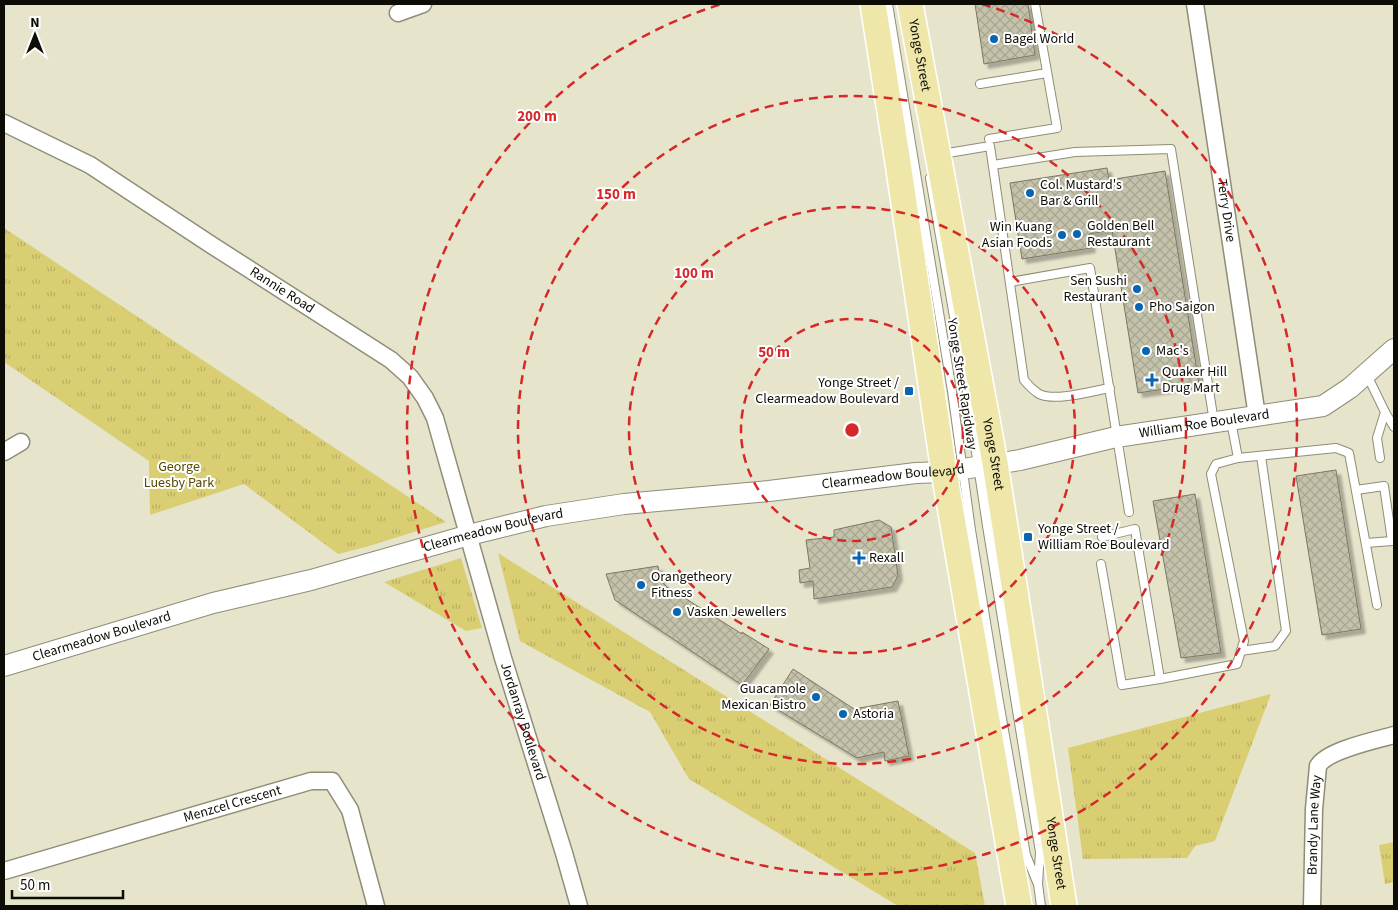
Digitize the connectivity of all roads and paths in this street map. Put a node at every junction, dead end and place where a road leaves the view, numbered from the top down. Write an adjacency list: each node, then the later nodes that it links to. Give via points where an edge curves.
1 (423, 4): 7 (street)
2 (873, 4): 28 (main road, Yonge Street, via 900,172)
3 (888, 4): 28 (lane, Yonge Street Rapidway, via 952,391)
4 (910, 4): 12 (main road, Yonge Street)
5 (1035, 4): 8 (lane)
6 (1195, 4): 19 (street, Terry Drive)
7 (398, 12)
8 (1047, 73): 9 (lane); 11 (lane, via 1057,128)
9 (980, 84)
10 (4, 123): 31 (street, Rannie Road, via 90,165 391,360 410,377 435,418)
11 (989, 139)
12 (933, 161): 13 (lane, via 990,146); 28 (main road, Yonge Street)
13 (993, 165): 14 (lane); 20 (lane, via 1075,152 1171,149)
14 (1010, 282): 17 (lane, via 1024,380 1030,387 1053,397); 17 (lane, via 1090,268)
15 (1394, 349): 16 (street, William Roe Boulevard)
16 (1366, 374): 18 (lane); 19 (street, William Roe Boulevard, via 1323,406)
17 (1110, 388): 22 (lane)
18 (1385, 412): 21 (lane); 27 (lane, via 1376,438)
19 (1257, 416): 20 (street, William Roe Boulevard)
20 (1223, 421): 22 (street, William Roe Boulevard); 26 (lane)
21 (1394, 427)
22 (1116, 437): 28 (street, William Roe Boulevard, via 1020,460); 30 (lane)
23 (21, 442): 24 (street)
24 (4, 452)
25 (1261, 456): 26 (lane); 29 (lane, via 1336,448 1349,453); 36 (lane, via 1286,631 1275,646)
26 (1238, 458): 36 (lane, via 1216,464 1211,474 1244,641)
27 (1380, 458)
28 (970, 467): 31 (street, Clearmeadow Boulevard, via 624,504 546,516); 41 (lane, Yonge Street Rapidway, via 1040,852); 41 (lane, Yonge Street Rapidway, via 996,686 1026,855); 44 (main road, Yonge Street); 46 (main road, Yonge Street)
29 (1356, 490): 33 (lane); 33 (lane, via 1384,486 1392,541)
30 (1129, 512)
31 (468, 535): 37 (street, Clearmeadow Boulevard, via 310,580 213,603); 43 (street, Jordanray Boulevard)
32 (1102, 537): 38 (lane, via 1135,529)
33 (1366, 544): 35 (lane)
34 (1101, 564): 38 (lane, via 1122,685)
35 (1377, 605)
36 (1241, 651): 38 (lane, via 1237,664)
37 (4, 666)
38 (1160, 680)
39 (1394, 734): 47 (street, Brandy Lane Way, via 1338,752 1318,766)
40 (4, 871): 42 (street, Menzcel Crescent, via 311,781 332,781 350,810)
41 (1038, 884): 45 (lane, Yonge Street Rapidway)
42 (376, 906)
43 (579, 906)
44 (1019, 906)
45 (1041, 906)
46 (1064, 906)
47 (1312, 906)

